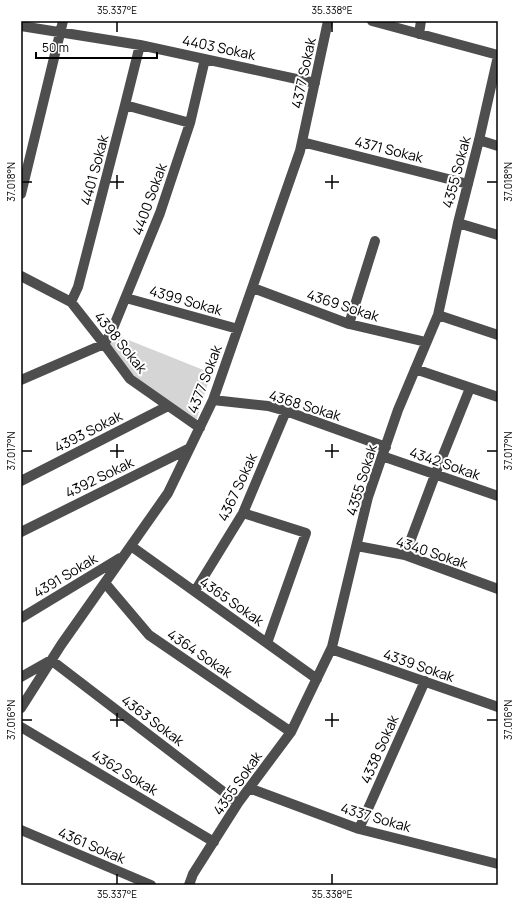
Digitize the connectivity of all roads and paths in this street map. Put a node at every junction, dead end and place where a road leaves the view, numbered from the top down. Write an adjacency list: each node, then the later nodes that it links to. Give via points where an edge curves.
1 (64, 21): 6 (street)
2 (328, 21): 11 (street, 4377 Sokak)
3 (372, 21): 7 (street)
4 (421, 21): 7 (street)
5 (21, 26): 6 (street, 4403 Sokak)
6 (61, 32): 8 (street, 4403 Sokak); 18 (street)
7 (419, 34): 9 (street)
8 (140, 45): 10 (street, 4403 Sokak); 12 (street, 4401 Sokak)
9 (498, 56): 14 (street, 4355 Sokak)
10 (205, 59): 11 (street, 4403 Sokak); 13 (street, 4400 Sokak)
11 (315, 83): 15 (street, 4377 Sokak)
12 (125, 105): 13 (street); 25 (street, 4401 Sokak, via 78,287)
13 (190, 123): 24 (street, 4400 Sokak, via 160,214)
14 (479, 140): 16 (street); 17 (street, 4355 Sokak)
15 (302, 142): 17 (street, 4371 Sokak); 23 (street, 4377 Sokak)
16 (498, 146)
17 (468, 184): 19 (street, 4355 Sokak)
18 (21, 194)
19 (458, 223): 20 (street); 26 (street, 4355 Sokak)
20 (498, 235)
21 (375, 241): 27 (street)
22 (21, 276): 25 (street, 4398 Sokak)
23 (253, 288): 27 (street, 4369 Sokak); 28 (street, 4377 Sokak)
24 (126, 298): 28 (street, 4399 Sokak); 31 (street, 4400 Sokak)
25 (71, 302): 31 (street, 4398 Sokak)
26 (438, 315): 29 (street); 30 (street, 4355 Sokak)
27 (349, 324): 30 (street, 4369 Sokak)
28 (238, 329): 36 (street, 4377 Sokak)
29 (498, 335)
30 (426, 342): 32 (street, 4355 Sokak)
31 (104, 344): 33 (street); 37 (street, 4398 Sokak, via 130,379)
32 (415, 369): 34 (street); 41 (street, 4355 Sokak)
33 (21, 380)
34 (470, 388): 35 (street); 42 (street)
35 (498, 397)
36 (213, 400): 38 (street, 4368 Sokak, via 268,406); 39 (street, 4377 Sokak)
37 (168, 406): 39 (street, 4398 Sokak); 43 (street, 4393 Sokak)
38 (286, 411): 41 (street, 4368 Sokak); 45 (street, 4367 Sokak)
39 (200, 428): 40 (street, 4377 Sokak)
40 (190, 448): 46 (street, 4392 Sokak); 47 (street, 4377 Sokak, via 168,493)
41 (384, 452): 42 (street, 4342 Sokak); 48 (street, 4355 Sokak, via 368,497)
42 (435, 475): 44 (street, 4342 Sokak); 49 (street)
43 (21, 481)
44 (498, 496)
45 (243, 513): 53 (street, 4367 Sokak); 55 (street, via 306,533)
46 (21, 532)
47 (131, 546): 50 (street, 4377 Sokak); 53 (street, 4365 Sokak)
48 (357, 546): 49 (street, 4340 Sokak); 56 (street, 4355 Sokak)
49 (405, 554): 52 (street, 4340 Sokak)
50 (124, 556): 51 (street, 4377 Sokak); 54 (street, 4391 Sokak)
51 (105, 582): 57 (street, 4377 Sokak); 64 (street, 4364 Sokak, via 149,635)
52 (498, 589)
53 (195, 591): 55 (street, 4365 Sokak)
54 (21, 618)
55 (267, 643): 59 (street, 4365 Sokak)
56 (331, 649): 59 (street, 4355 Sokak); 60 (street, 4339 Sokak)
57 (51, 660): 58 (street); 62 (street, 4377 Sokak); 66 (street, 4363 Sokak)
58 (21, 677)
59 (317, 679): 64 (street, 4355 Sokak)
60 (424, 681): 61 (street, 4339 Sokak); 67 (street, 4338 Sokak)
61 (498, 707)
62 (21, 708)
63 (21, 727): 69 (street, 4362 Sokak)
64 (292, 732): 65 (street, 4355 Sokak)
65 (249, 788): 66 (street, 4355 Sokak); 67 (street, 4337 Sokak)
66 (238, 803): 69 (street, 4355 Sokak)
67 (358, 829): 70 (street, 4337 Sokak)
68 (21, 830): 71 (street, 4361 Sokak)
69 (214, 842): 72 (street, 4355 Sokak, via 193,874)
70 (498, 864)
71 (151, 885)
72 (189, 885)

